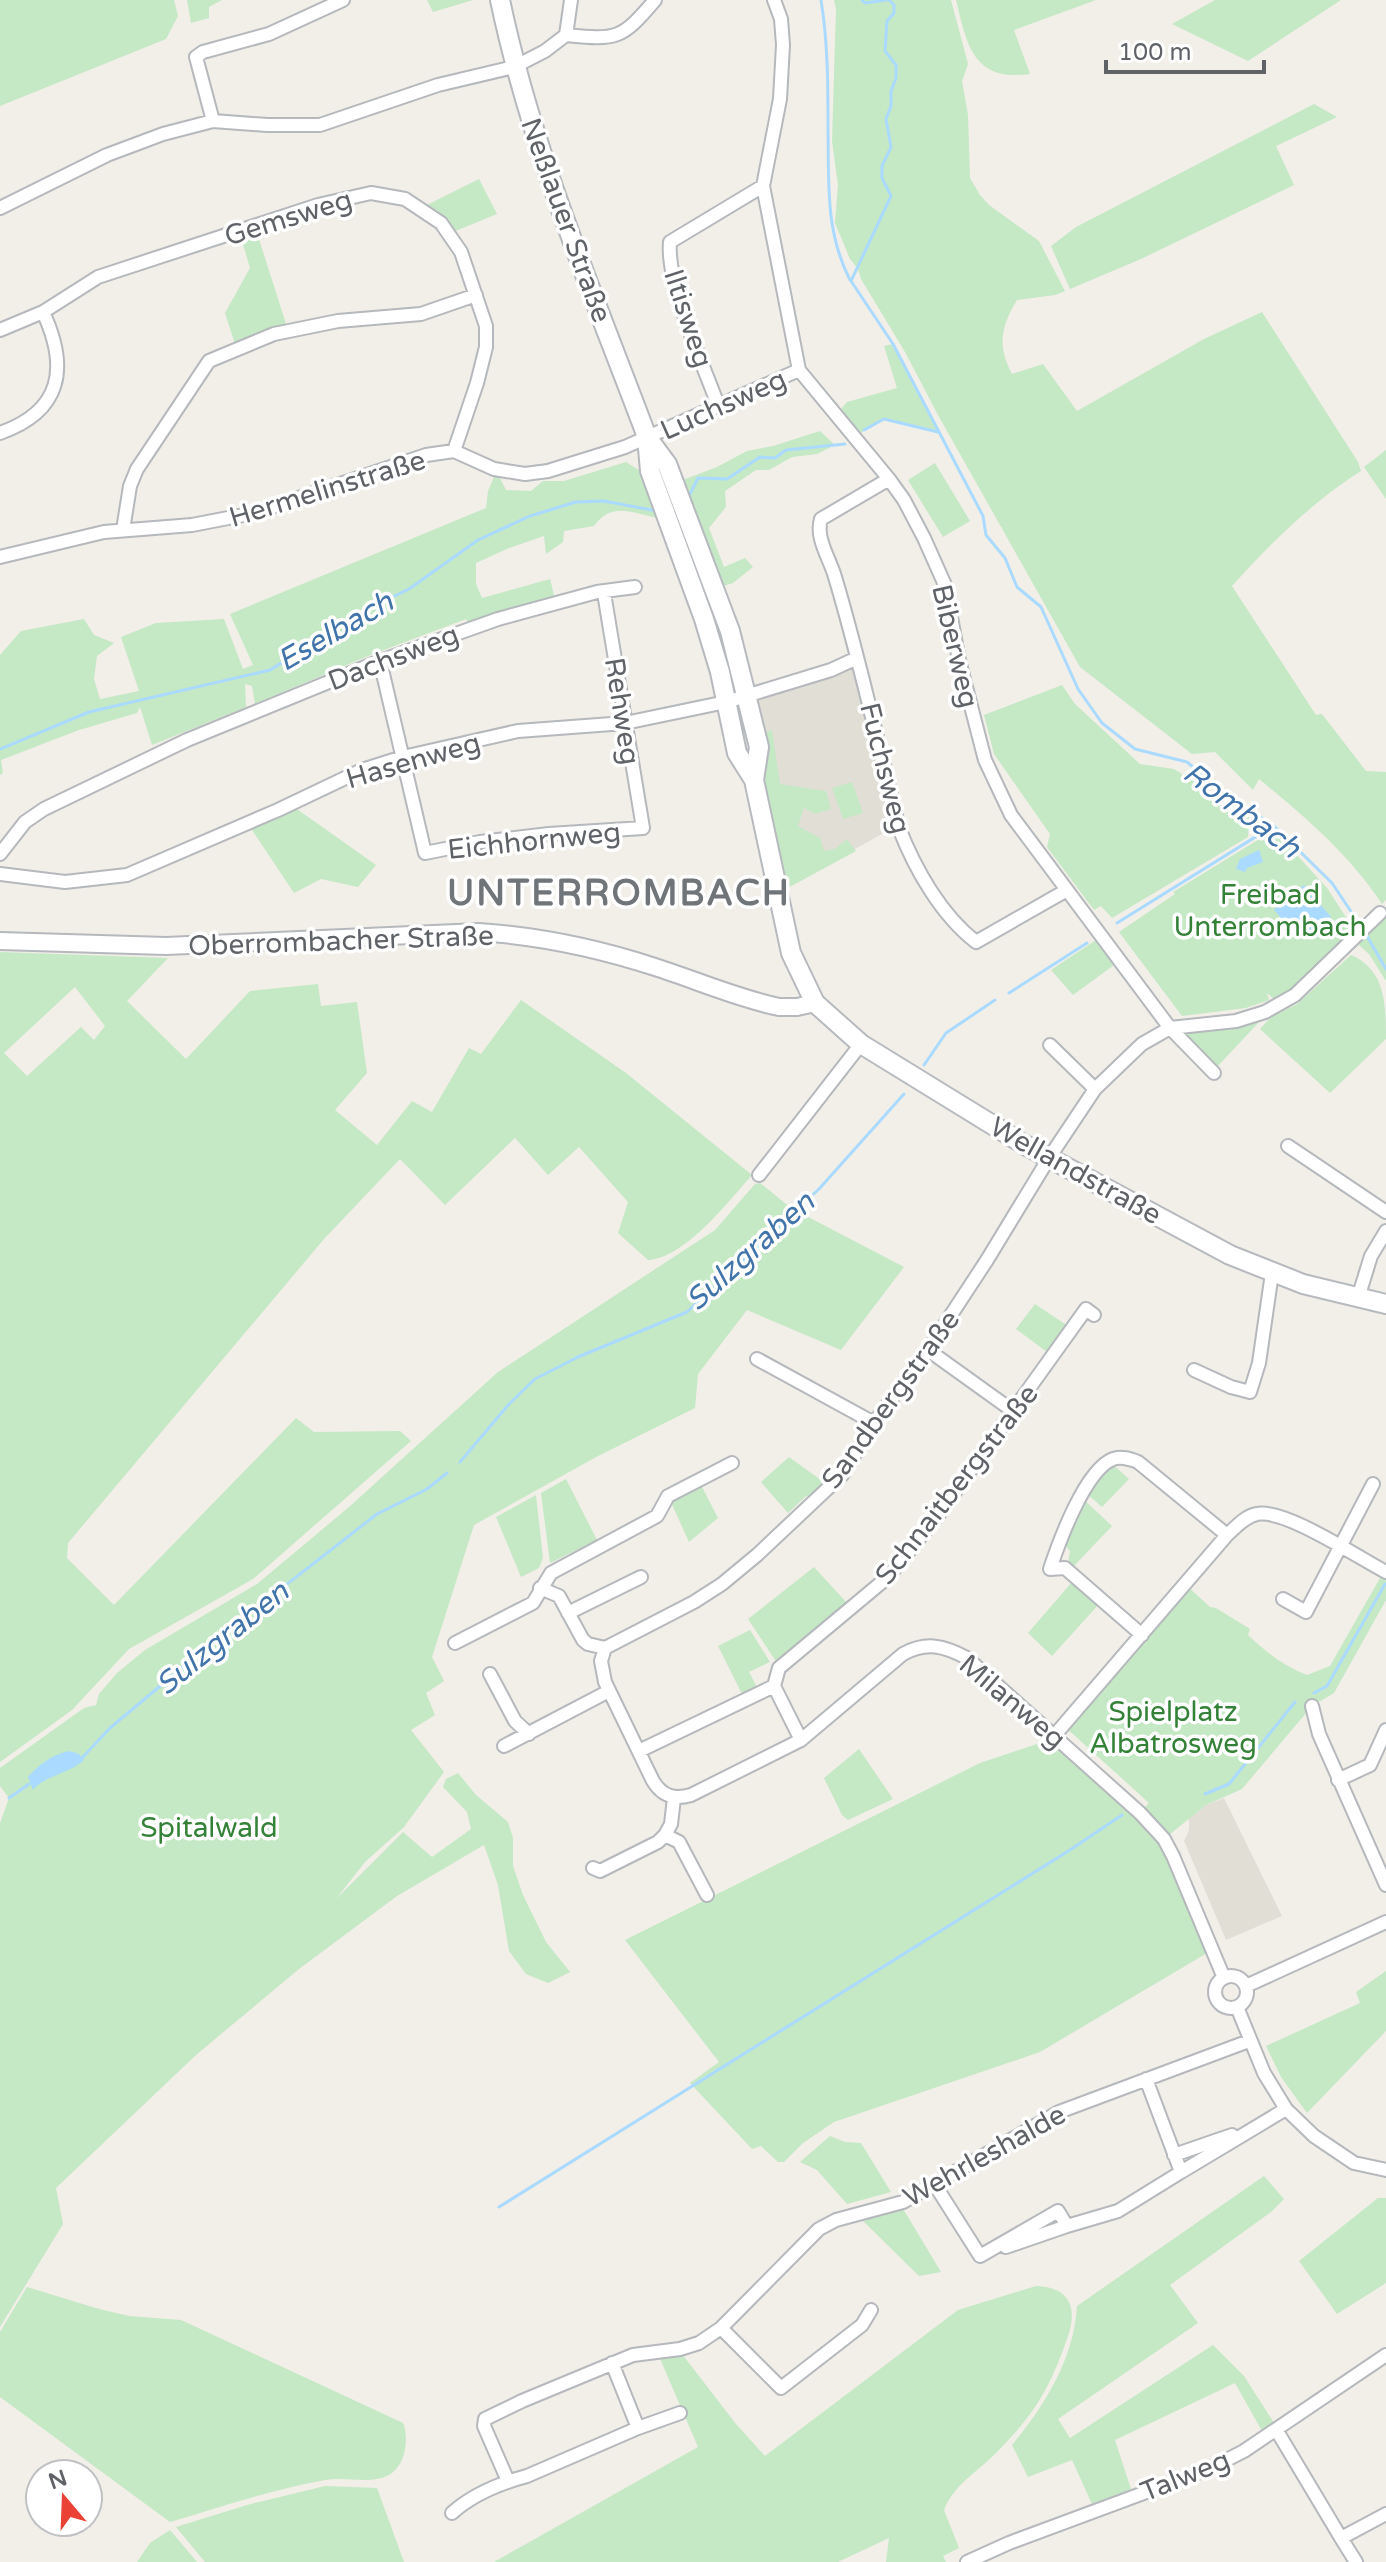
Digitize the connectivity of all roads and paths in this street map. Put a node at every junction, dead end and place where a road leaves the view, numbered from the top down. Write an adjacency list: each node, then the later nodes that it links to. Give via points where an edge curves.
1 (343, 0): 8 (street, via 269,34 196,57)
2 (500, 0): 7 (main road, Neßlauer Straße)
3 (571, 0): 6 (street)
4 (655, 0): 6 (street, via 634,25 609,39)
5 (774, 0): 9 (street, Biberweg, via 783,45 780,99)
6 (566, 35): 7 (street)
7 (514, 67): 8 (street, via 438,85 320,125); 17 (main road, Neßlauer Straße, via 560,211)
8 (213, 121): 10 (street, via 107,155)
9 (763, 186): 14 (street, Biberweg); 15 (street, Iltisweg, via 670,242 684,315)
10 (0, 208)
11 (476, 295): 12 (street, Gemsweg, via 461,252 441,223 405,199 371,193 318,205 98,277); 18 (street, Gemsweg, via 486,347); 20 (street, via 421,314 338,321 274,334 209,361 137,469)
12 (43, 312): 13 (street, Gemsweg); 16 (street, via 59,357 54,387 34,416)
13 (0, 330)
14 (799, 370): 15 (street, Luchsweg); 19 (street, Biberweg)
15 (718, 405): 17 (street, Luchsweg)
16 (0, 433)
17 (647, 437): 18 (street, Hermelinstraße, via 589,460 525,474 494,469); 26 (main road, Neßlauer Straße, via 667,464 730,631); 27 (main road, Neßlauer Straße, via 650,471 704,619)
18 (454, 451): 20 (street, Hermelinstraße, via 398,463 254,513)
19 (889, 479): 24 (street, Fuchsweg, via 821,519 818,529); 34 (street, Biberweg, via 945,585 985,760 1011,815)
20 (123, 530): 21 (street, Hermelinstraße)
21 (0, 557)
22 (635, 587): 23 (street, Dachsweg)
23 (604, 593): 25 (street, Dachsweg, via 498,619); 28 (street, Rehweg)
24 (857, 658): 26 (street); 34 (street, Fuchsweg, via 899,828 909,854 956,927 976,942)
25 (380, 661): 29 (street); 32 (street, Dachsweg, via 187,740 44,809 25,822)
26 (748, 697): 27 (street, Hasenweg); 30 (main road, Neßlauer Straße, via 759,747)
27 (726, 702): 28 (street, Hasenweg); 30 (main road, Neßlauer Straße, via 737,753)
28 (625, 723): 29 (street, Hasenweg, via 518,731); 31 (street, Rehweg)
29 (403, 757): 31 (street, Eichhornweg, via 425,853 549,834); 33 (street, Hasenweg, via 362,770 127,875 65,882)
30 (754, 780): 37 (main road, Neßlauer Straße, via 791,953)
31 (643, 828)
32 (0, 854)
33 (0, 874)
34 (1067, 890): 38 (street, Biberweg)
35 (1380, 913): 38 (street, via 1281,1004 1236,1021)
36 (0, 941): 37 (street, Oberrombacher Straße, via 166,946 479,932 522,935 651,966 760,1003)
37 (815, 1003): 39 (main road, Wellandstraße)
38 (1170, 1028): 41 (street, Biberweg); 42 (street, Sandbergstraße, via 1142,1044)
39 (861, 1044): 44 (main road, Wellandstraße); 45 (street)
40 (1050, 1045): 42 (street)
41 (1214, 1073)
42 (1095, 1089): 44 (street, Sandbergstraße)
43 (1288, 1146): 46 (street)
44 (1049, 1158): 48 (main road, Wellandstraße); 52 (street, Sandbergstraße)
45 (759, 1175)
46 (1386, 1212)
47 (1386, 1231): 49 (street, via 1371,1256)
48 (1272, 1273): 49 (main road, Wellandstraße); 54 (street, via 1250,1392)
49 (1358, 1298): 50 (main road, Wellandstraße)
50 (1386, 1304)
51 (1094, 1315): 55 (street, Schnaitbergstraße, via 1086,1309)
52 (928, 1350): 55 (street); 56 (street, Sandbergstraße)
53 (757, 1359): 56 (street)
54 (1194, 1370)
55 (1013, 1411): 70 (street, Schnaitbergstraße, via 888,1577 779,1668)
56 (874, 1423): 68 (street, Sandbergstraße, via 842,1475 757,1555 694,1602)
57 (732, 1463): 63 (street, via 668,1496 657,1516 551,1573)
58 (1373, 1484): 60 (street)
59 (1227, 1535): 60 (street, via 1257,1514 1291,1520); 66 (street); 66 (street, via 1138,1462 1112,1460 1091,1480 1050,1569 1065,1568)
60 (1340, 1548): 61 (street); 64 (street, via 1306,1612)
61 (1386, 1572)
62 (641, 1577): 65 (street)
63 (540, 1588): 65 (street, via 559,1596); 67 (street, via 533,1603)
64 (1283, 1599)
65 (568, 1613): 68 (street, via 583,1640)
66 (1142, 1635): 75 (street)
67 (455, 1643)
68 (605, 1648): 71 (street, via 601,1673)
69 (490, 1674): 74 (street, via 515,1721)
70 (774, 1686): 76 (street); 78 (street)
71 (609, 1691): 74 (street); 78 (street)
72 (1312, 1706): 79 (street)
73 (1386, 1730): 79 (street, via 1370,1765)
74 (529, 1734): 77 (street)
75 (1054, 1736): 76 (street, Milanweg, via 967,1658 934,1645 903,1654); 86 (street, Milanweg, via 1164,1839)
76 (801, 1740): 80 (street, Milanweg, via 697,1793)
77 (504, 1746)
78 (639, 1751): 80 (street, via 658,1788)
79 (1338, 1780): 83 (street)
80 (674, 1798): 81 (street)
81 (665, 1835): 82 (street, via 600,1871); 84 (street, via 679,1842)
82 (593, 1868)
83 (1386, 1885)
84 (707, 1895)
85 (1386, 1922): 87 (street)
86 (1224, 1978): 87 (street, via 1239,1979); 88 (street, via 1216,1989 1217,1999 1223,2006)
87 (1246, 1986): 88 (street)
88 (1237, 2007): 89 (street)
89 (1249, 2041): 90 (street, Wehrleshalde); 91 (street)
90 (1146, 2079): 93 (street); 96 (street, Wehrleshalde, via 1059,2112)
91 (1286, 2109): 92 (street); 94 (street, via 1354,2163)
92 (1259, 2125): 93 (street); 95 (street)
93 (1174, 2155): 95 (street)
94 (1386, 2170)
95 (1181, 2172): 96 (street, via 1118,2211 1067,2226 1058,2211 980,2256)
96 (935, 2185): 98 (street, Wehrleshalde, via 903,2202 819,2229)
97 (871, 2310): 98 (street, via 862,2325 781,2388)
98 (721, 2328): 100 (street, Wehrleshalde, via 699,2343)
99 (1386, 2355): 103 (street, Talweg)
100 (612, 2363): 102 (street); 104 (street, Wehrleshalde, via 485,2419)
101 (680, 2413): 102 (street)
102 (638, 2428): 104 (street)
103 (1277, 2431): 107 (street); 108 (street, Talweg, via 1211,2468)
104 (508, 2481): 105 (street)
105 (452, 2513)
106 (1386, 2514): 107 (street)
107 (1341, 2538): 109 (street)
108 (967, 2562)
109 (1356, 2562)

